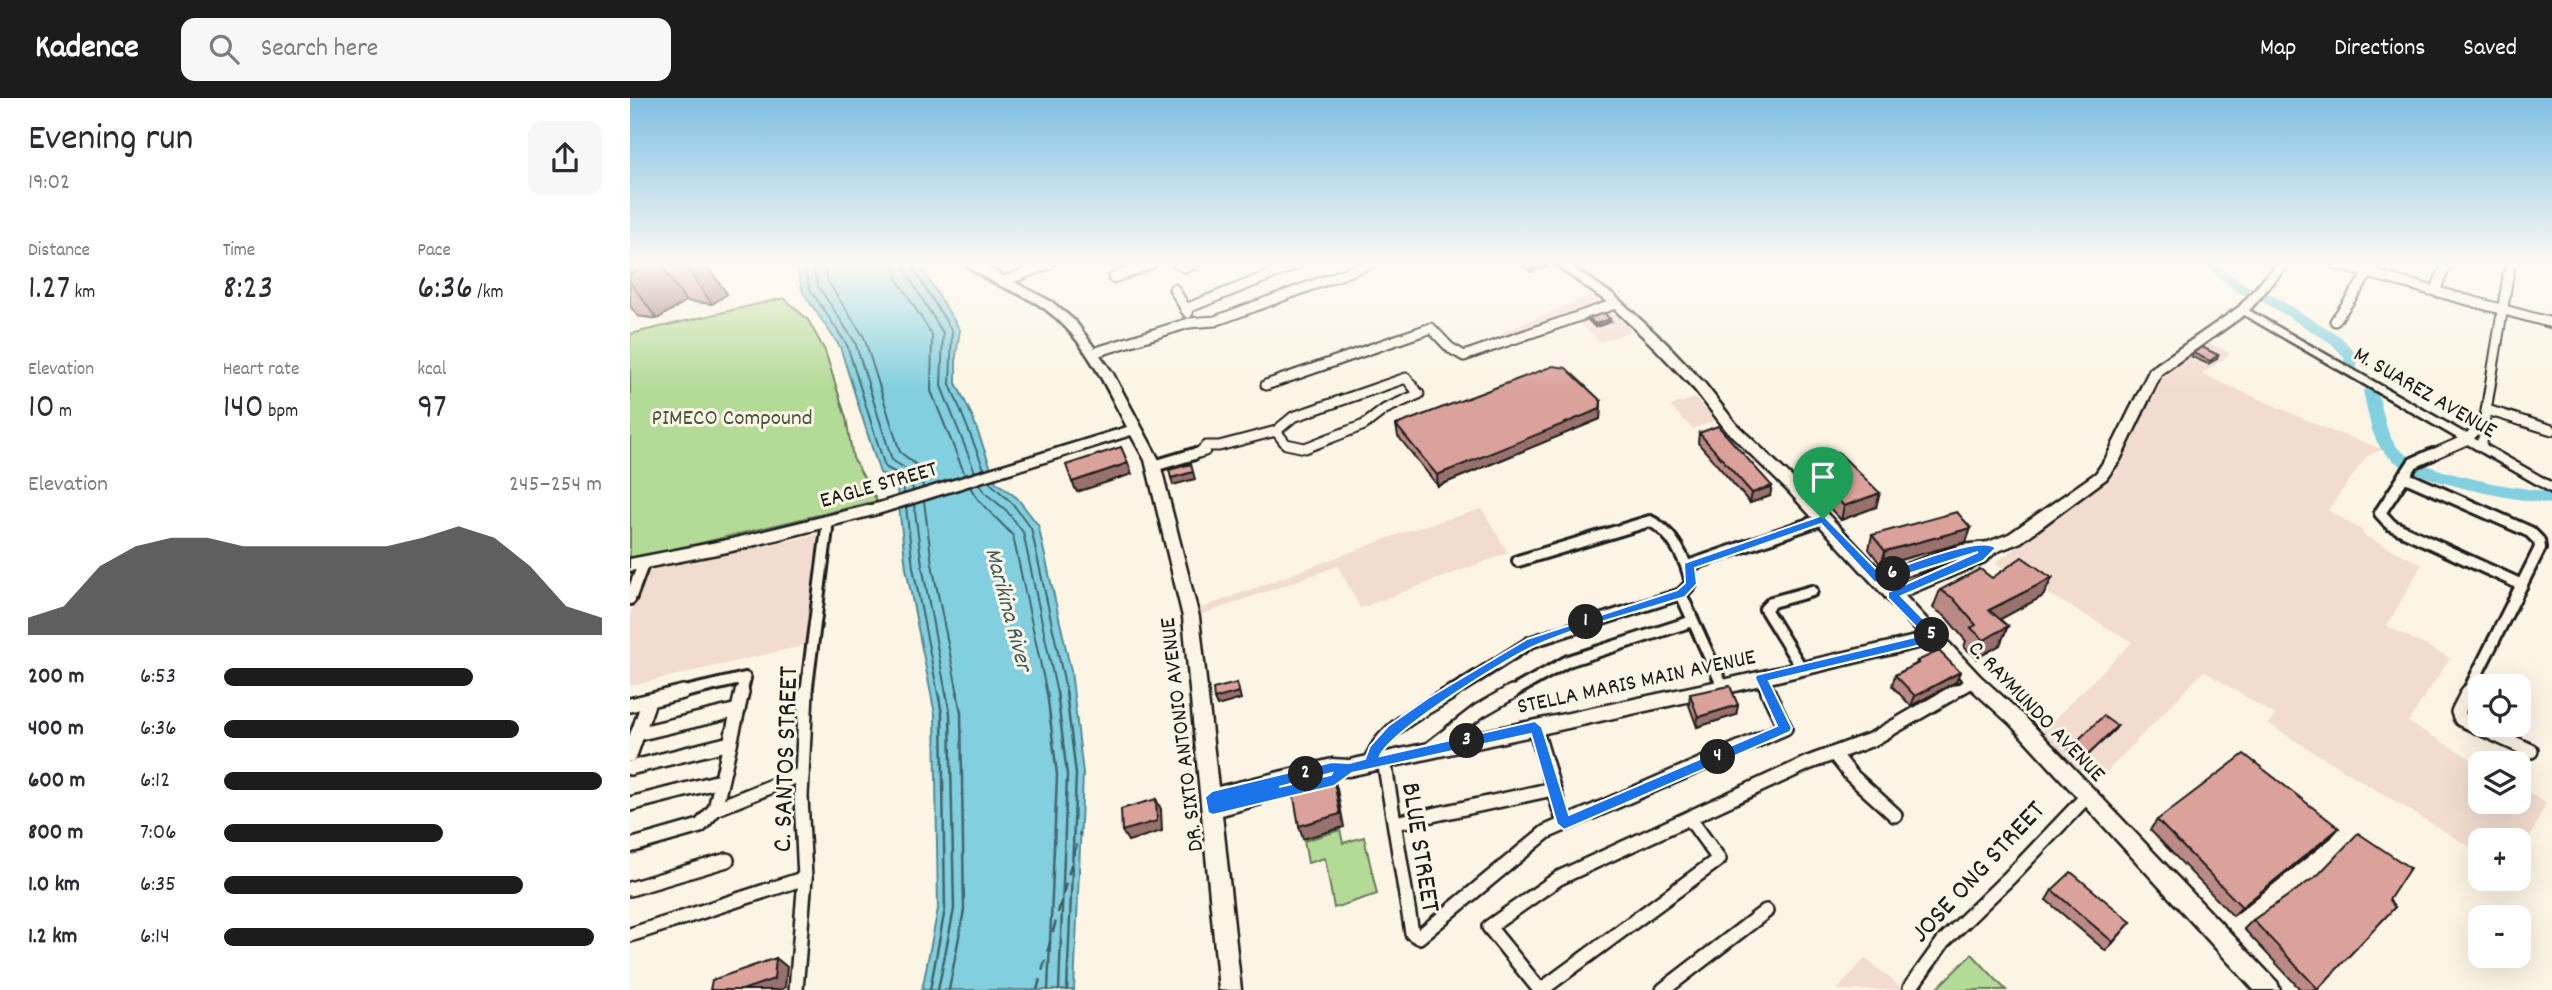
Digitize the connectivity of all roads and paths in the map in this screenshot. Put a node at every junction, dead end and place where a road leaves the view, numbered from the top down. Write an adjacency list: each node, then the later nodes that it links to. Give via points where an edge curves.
1 (1046, 306): 17 (main road, DR. SIXTO ANTONIO AVENUE, via 1061,314)
2 (1183, 306): 11 (street)
3 (1193, 306): 11 (street)
4 (1256, 306): 15 (street)
5 (1610, 306): 18 (street, via 1464,356 1431,328)
6 (1617, 306): 29 (main road, C. RAYMUNDO AVENUE, via 1675,360 1731,427)
7 (2247, 306): 13 (main road)
8 (2346, 306): 14 (street)
9 (2489, 306): 12 (street)
10 (2502, 306): 12 (street)
11 (1185, 309): 15 (street)
12 (2501, 309): 16 (street); 19 (street)
13 (2243, 310): 24 (street, M. SUAREZ AVENUE); 31 (main road, via 2155,372 2101,476 2024,534)
14 (2335, 321)
15 (1196, 323): 17 (street)
16 (2552, 323)
17 (1093, 353): 21 (main road, DR. SIXTO ANTONIO AVENUE)
18 (1266, 386)
19 (2487, 410): 20 (street); 22 (street)
20 (2484, 423): 24 (street); 25 (street)
21 (1135, 429): 26 (main road, DR. SIXTO ANTONIO AVENUE); 33 (main road, EAGLE STREET, via 881,508)
22 (2552, 430)
23 (1276, 431): 23 (street, via 1293,417 1406,378 1419,394 1385,409 1364,425 1305,448 1286,444); 26 (street)
24 (2466, 438): 25 (street, M. SUAREZ AVENUE); 27 (street)
25 (2483, 448): 28 (street, M. SUAREZ AVENUE)
26 (1154, 466): 63 (main road, DR. SIXTO ANTONIO AVENUE, via 1191,617)
27 (2408, 470): 36 (street, via 2535,535 2540,548); 36 (street, via 2380,513 2384,519)
28 (2552, 489)
29 (1823, 519): 34 (street); 35 (main road, C. RAYMUNDO AVENUE)
30 (827, 529): 59 (street, C. SANTOS STREET, via 804,704)
31 (1990, 548): 35 (main road, via 1968,549); 39 (main road, via 1979,558)
32 (1518, 561): 34 (street, via 1650,522 1661,526)
33 (637, 564): 40 (street)
34 (1688, 566): 38 (street, via 1691,584)
35 (1879, 579): 39 (main road, C. RAYMUNDO AVENUE)
36 (2522, 585): 54 (street, via 2458,712 2467,723)
37 (1812, 591): 43 (street, via 1772,602 1765,609)
38 (1684, 592): 41 (street); 57 (street, via 1531,642 1393,730 1374,750)
39 (1892, 595): 42 (main road, C. RAYMUNDO AVENUE)
40 (630, 599)
41 (1693, 621): 46 (street); 53 (street, via 1568,661 1479,711)
42 (1934, 638): 43 (main road, STELLA MARIS MAIN AVENUE); 45 (main road, C. RAYMUNDO AVENUE)
43 (1802, 669): 44 (main road, STELLA MARIS MAIN AVENUE)
44 (1761, 678): 46 (main road, STELLA MARIS MAIN AVENUE); 69 (street, via 1785,728)
45 (1974, 681): 56 (street, via 1873,739); 62 (main road, C. RAYMUNDO AVENUE)
46 (1723, 687): 50 (main road, STELLA MARIS MAIN AVENUE)
47 (649, 701): 48 (street); 49 (street, via 745,678); 51 (street)
48 (630, 705)
49 (738, 709): 51 (street); 52 (street)
50 (1535, 727): 53 (main road, STELLA MARIS MAIN AVENUE); 61 (street)
51 (637, 734): 55 (street)
52 (730, 743): 58 (street); 60 (street)
53 (1430, 749): 57 (main road, STELLA MARIS MAIN AVENUE)
54 (2531, 751)
55 (630, 755)
56 (1835, 755): 66 (street); 67 (street, via 1808,763)
57 (1377, 762): 63 (main road, STELLA MARIS MAIN AVENUE, via 1349,768 1334,780); 68 (street, BLUE STREET)
58 (630, 768)
59 (802, 774): 65 (street); 72 (street, C. SANTOS STREET)
60 (720, 781): 64 (street); 65 (street)
61 (1553, 789): 68 (street); 69 (street)
62 (2088, 795): 76 (street, JOSE ONG STREET, via 1929,956); 81 (main road, C. RAYMUNDO AVENUE)
63 (1212, 803): 78 (main road, DR. SIXTO ANTONIO AVENUE)
64 (630, 804)
65 (715, 809): 70 (street, via 700,826)
66 (1895, 815)
67 (1690, 819): 79 (street, via 1719,859); 79 (street, via 1559,878 1489,927)
68 (1395, 824): 69 (street, BLUE STREET, via 1412,933 1419,937 1546,832)
69 (1564, 824)
70 (630, 846)
71 (727, 860): 73 (street)
72 (805, 878): 75 (street); 77 (street, C. SANTOS STREET)
73 (630, 889)
74 (1766, 911): 80 (street)
75 (630, 935)
76 (1910, 988)
77 (796, 990)
78 (1230, 990)
79 (1540, 990)
80 (1663, 990)
81 (2269, 990)

